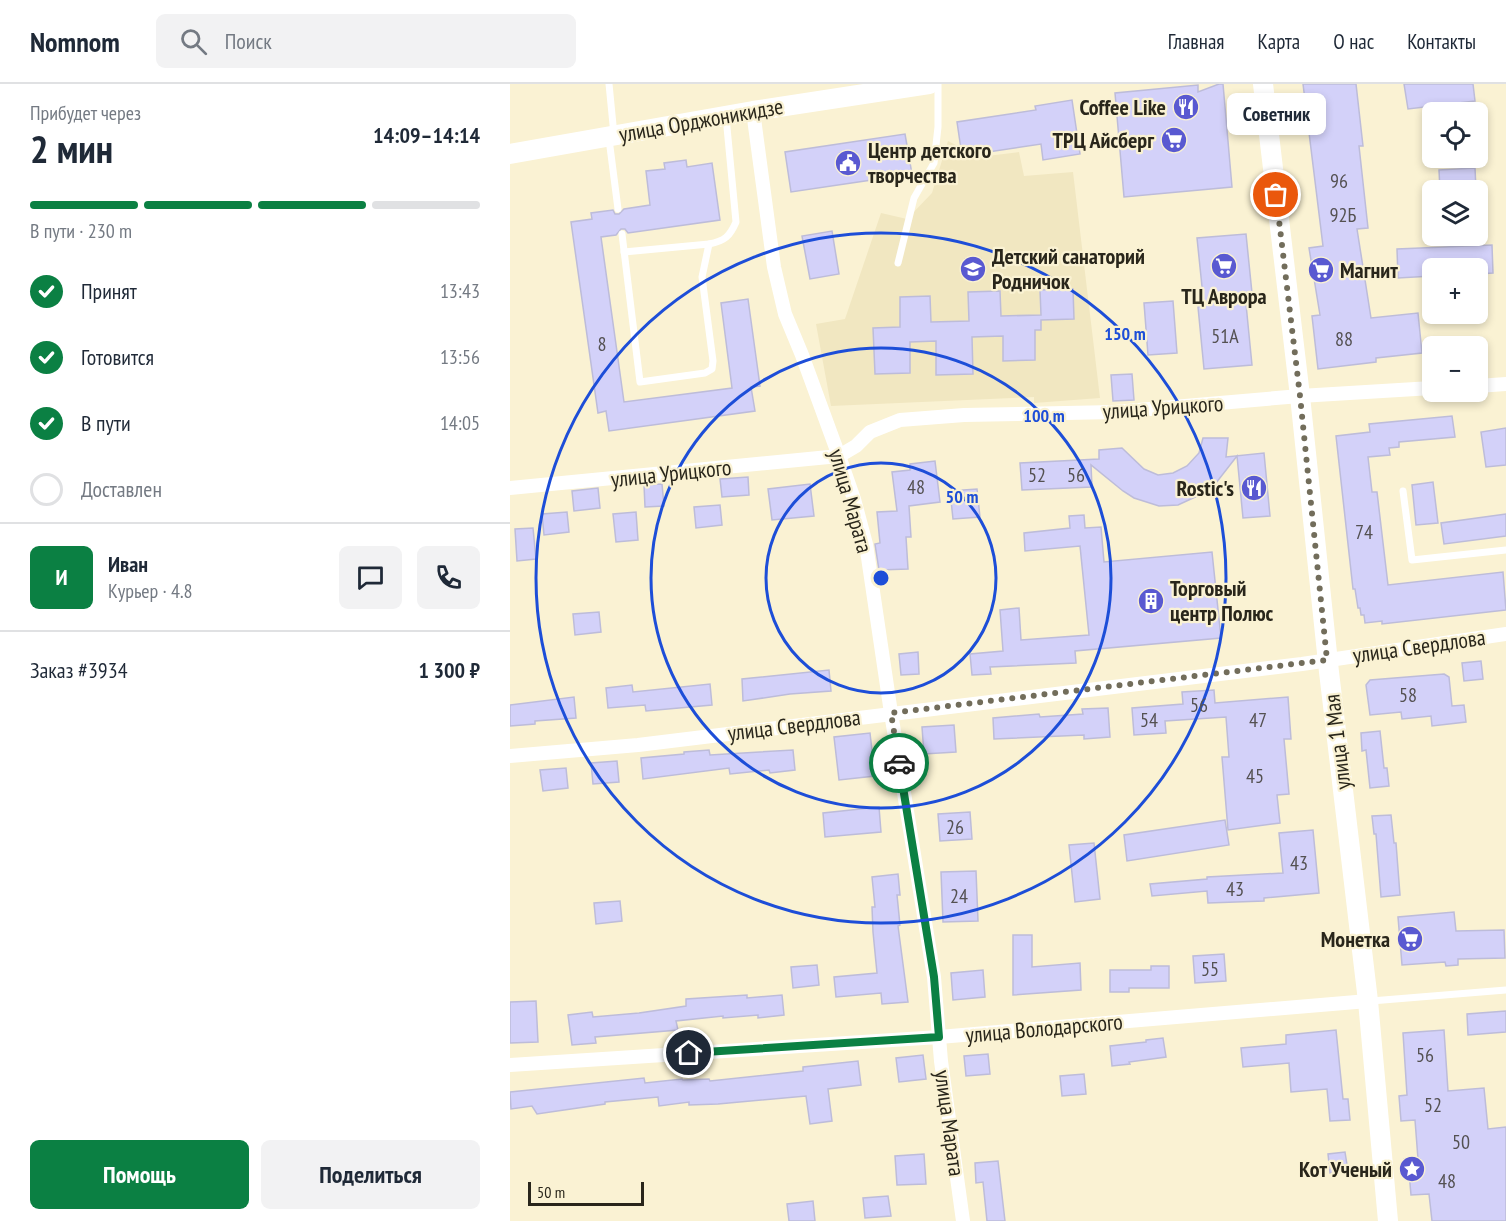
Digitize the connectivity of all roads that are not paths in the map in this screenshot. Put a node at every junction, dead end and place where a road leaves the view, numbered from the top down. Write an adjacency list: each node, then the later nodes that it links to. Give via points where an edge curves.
1 (609, 84): 7 (lane)
2 (938, 84): 13 (lane, via 934,163 914,198)
3 (1263, 84): 17 (main road, улица 1 Мая)
4 (917, 85): 5 (main road, улица Орджоникидзе)
5 (753, 111): 6 (main road, улица Орджоникидзе); 18 (street, улица Марата, via 784,314)
6 (726, 116): 7 (main road, улица Орджоникидзе); 11 (lane, via 735,222 730,235)
7 (611, 136): 8 (main road, улица Орджоникидзе); 9 (lane)
8 (510, 154)
9 (618, 209)
10 (622, 234): 12 (lane)
11 (709, 244): 12 (lane); 12 (lane, via 702,277 712,369 640,382)
12 (624, 252)
13 (898, 263)
14 (1506, 384): 15 (street)
15 (1488, 385)
16 (1422, 389): 17 (street, улица Урицкого)
17 (1300, 396): 18 (street, улица Урицкого, via 1115,412 900,420 870,432); 23 (main road, улица 1 Мая)
18 (839, 456): 19 (street, улица Урицкого); 24 (street, улица Марата, via 866,544)
19 (510, 488)
20 (1402, 491): 21 (lane, via 1412,560)
21 (1506, 550)
22 (1506, 634): 23 (street, улица Свердлова)
23 (1327, 660): 24 (street, улица Свердлова); 27 (main road, улица 1 Мая)
24 (891, 713): 25 (street, улица Свердлова, via 638,745); 28 (street, улица Марата, via 934,977)
25 (510, 756)
26 (1506, 990): 27 (lane, улица Володарского)
27 (1368, 1001): 28 (street, улица Володарского); 31 (main road, улица 1 Мая)
28 (939, 1037): 29 (street, улица Володарского); 30 (street, улица Марата)
29 (510, 1065)
30 (963, 1221)
31 (1388, 1221)

